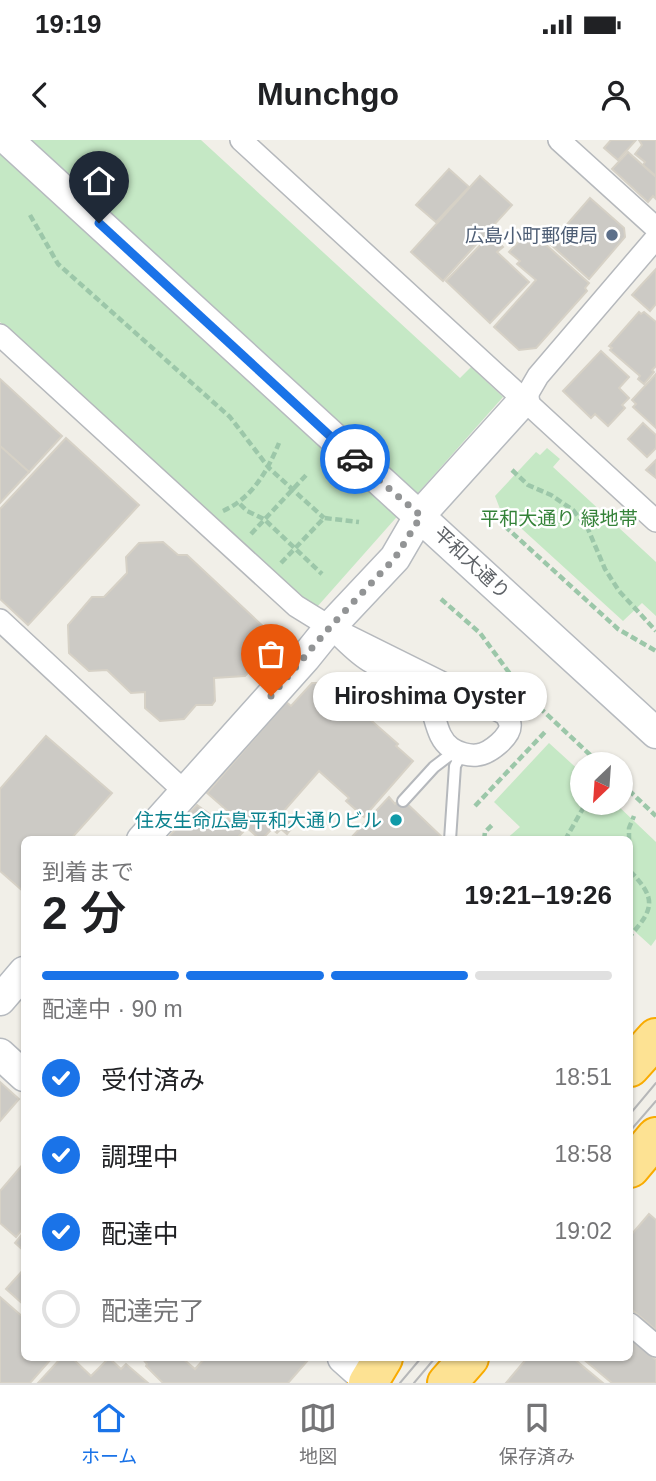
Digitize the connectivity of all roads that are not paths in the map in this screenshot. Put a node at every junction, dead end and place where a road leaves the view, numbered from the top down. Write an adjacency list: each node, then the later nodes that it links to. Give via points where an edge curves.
1 (8, 140): 8 (street, 平和大通り)
2 (241, 140): 7 (street)
3 (559, 140): 4 (street)
4 (656, 228)
5 (656, 238): 7 (street, via 538,376)
6 (0, 335): 11 (street, via 296,607)
7 (524, 400): 8 (street); 9 (street)
8 (421, 516): 11 (street, via 395,558); 12 (street, 平和大通り, via 595,677)
9 (656, 521)
10 (0, 620): 16 (street)
11 (330, 627): 15 (street, via 368,661 415,685 434,712 446,744); 15 (street, via 505,714 509,732 490,751 477,755); 16 (street)
12 (645, 708): 13 (street); 14 (street)
13 (656, 733)
14 (656, 751)
15 (459, 752): 17 (lane, via 434,767); 19 (lane)
16 (185, 792): 18 (street)
17 (403, 801)
18 (146, 836)
19 (450, 836)
20 (21, 976): 21 (street)
21 (0, 1000)
22 (0, 1054): 23 (street)
23 (21, 1073)
24 (656, 1137): 25 (highway)
25 (633, 1164)
26 (633, 1327): 27 (street)
27 (656, 1346)
28 (465, 1361): 29 (highway)
29 (447, 1383)

